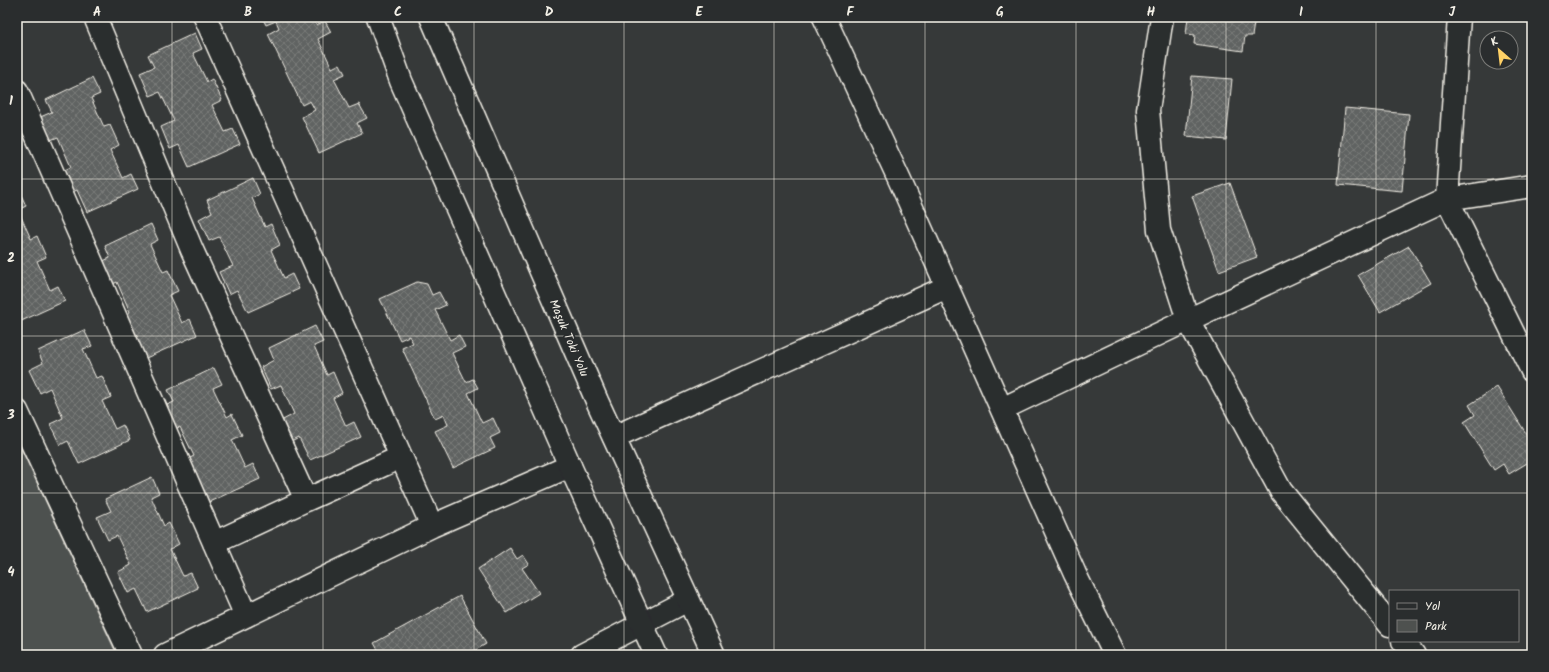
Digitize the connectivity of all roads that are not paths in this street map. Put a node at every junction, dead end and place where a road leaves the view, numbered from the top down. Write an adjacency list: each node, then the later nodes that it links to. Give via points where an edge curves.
1 (95, 17): 19 (street, via 192,250)
2 (205, 17): 17 (street)
3 (378, 17): 18 (street, via 401,81)
4 (431, 17): 16 (street, Maşuk Toki Yolu)
5 (824, 17): 11 (street)
6 (1162, 17): 12 (street, via 1148,110 1159,230)
7 (1459, 17): 10 (street)
8 (17, 91): 21 (street)
9 (1532, 186): 10 (street)
10 (1447, 199): 12 (street); 13 (street)
11 (947, 287): 14 (street); 16 (street)
12 (1188, 320): 14 (street); 25 (street, via 1281,491)
13 (1532, 371)
14 (1002, 409): 32 (street, via 1075,574)
15 (17, 411): 27 (street)
16 (614, 437): 22 (street, Maşuk Toki Yolu)
17 (401, 457): 19 (street); 20 (street)
18 (570, 466): 20 (street); 24 (street)
19 (306, 500): 21 (street)
20 (432, 526): 23 (street)
21 (214, 543): 23 (street)
22 (688, 600): 24 (street); 31 (street, Maşuk Toki Yolu)
23 (246, 616): 28 (street)
24 (642, 624): 29 (street); 30 (street)
25 (1389, 624)
26 (1404, 642): 33 (street)
27 (131, 655)
28 (165, 655)
29 (582, 655)
30 (656, 655)
31 (714, 655)
32 (1116, 655)
33 (1414, 655)

